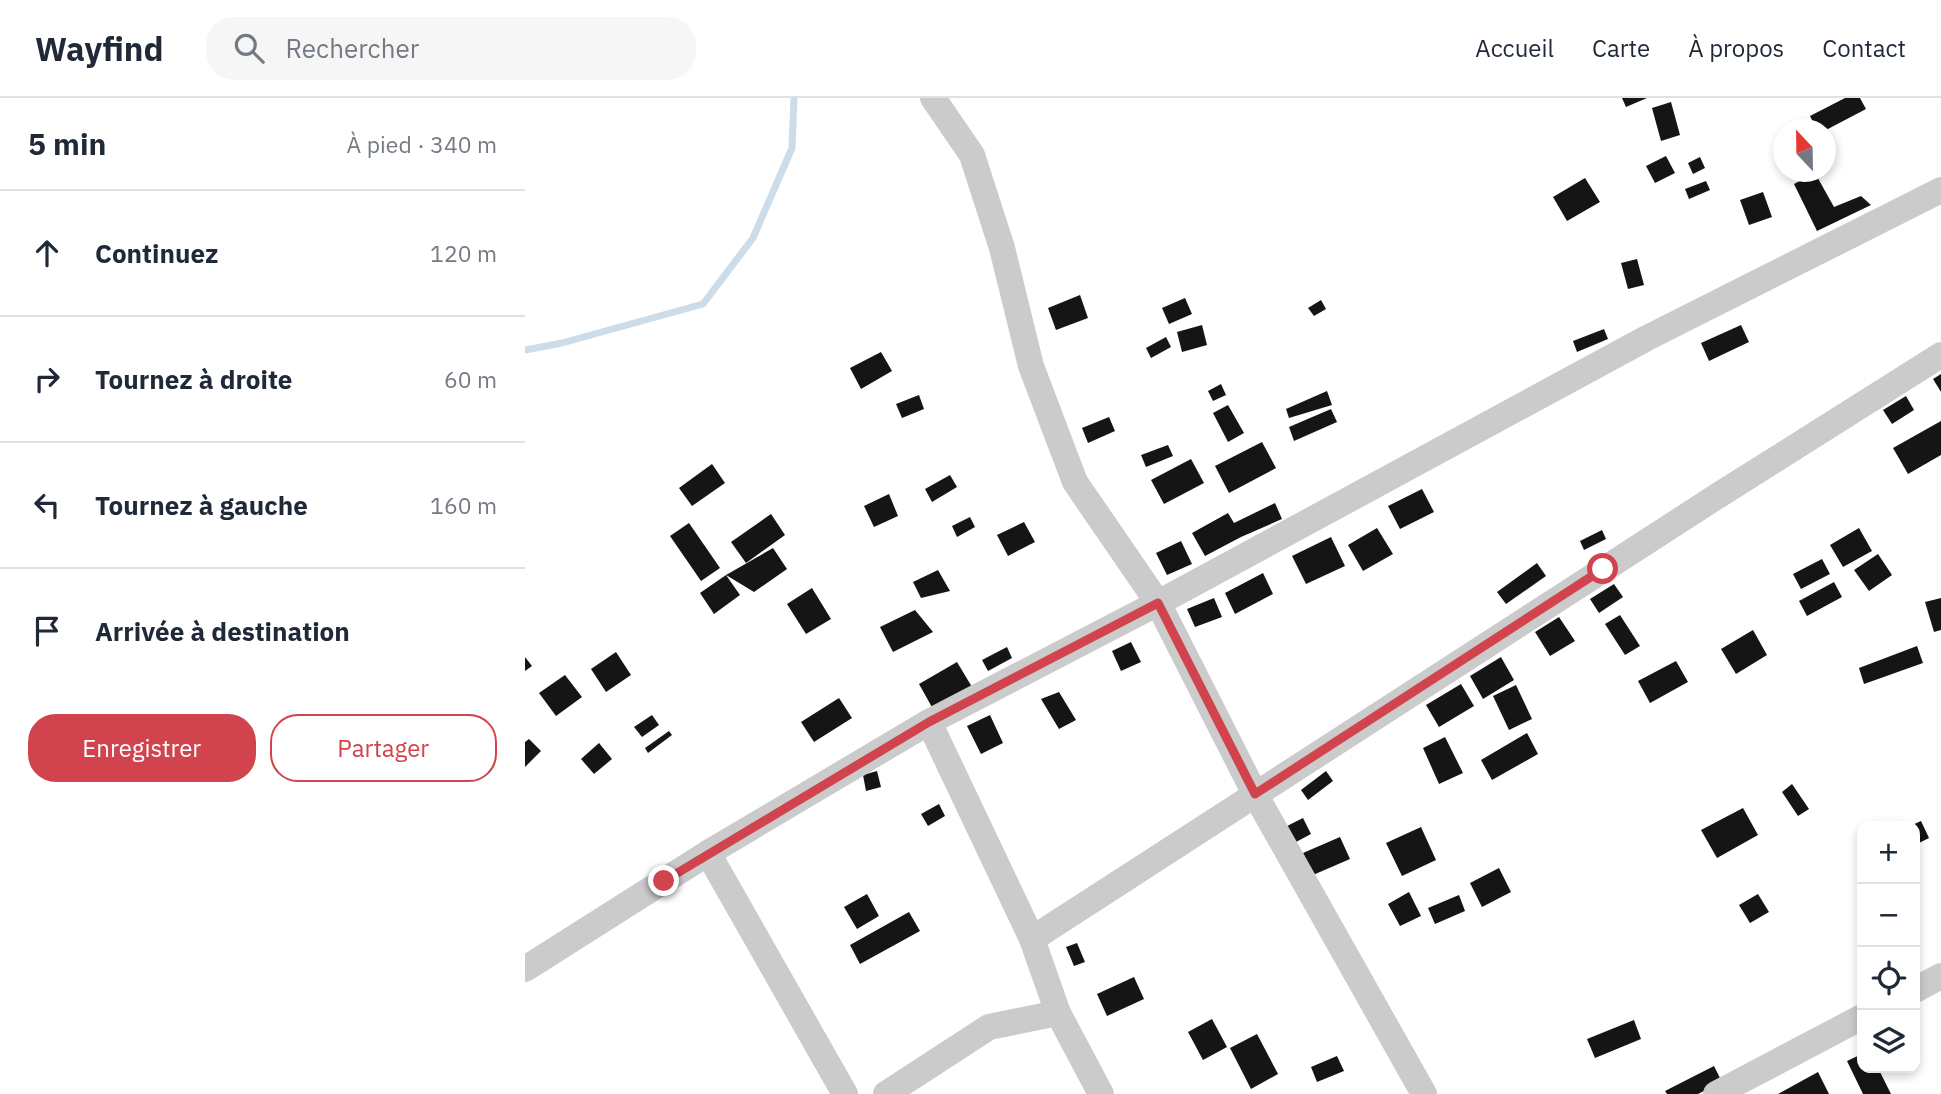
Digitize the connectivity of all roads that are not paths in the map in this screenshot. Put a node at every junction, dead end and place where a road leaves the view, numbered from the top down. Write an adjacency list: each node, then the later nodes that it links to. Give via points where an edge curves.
1 (933, 98): 4 (street, via 972,155 1002,248 1031,366 1075,482)
2 (1941, 190): 4 (street, via 1647,338)
3 (1941, 355): 6 (street)
4 (1158, 603): 5 (street); 6 (street)
5 (929, 722): 7 (street); 8 (street)
6 (1255, 794): 8 (street); 17 (street)
7 (708, 853): 9 (street); 14 (street)
8 (1032, 939): 12 (street)
9 (526, 965)
10 (1941, 976): 11 (street)
11 (1920, 987)
12 (1058, 1013): 15 (street, via 989,1027); 16 (street)
13 (1857, 1020): 18 (street)
14 (845, 1094)
15 (886, 1094)
16 (1101, 1094)
17 (1424, 1094)
18 (1716, 1094)

